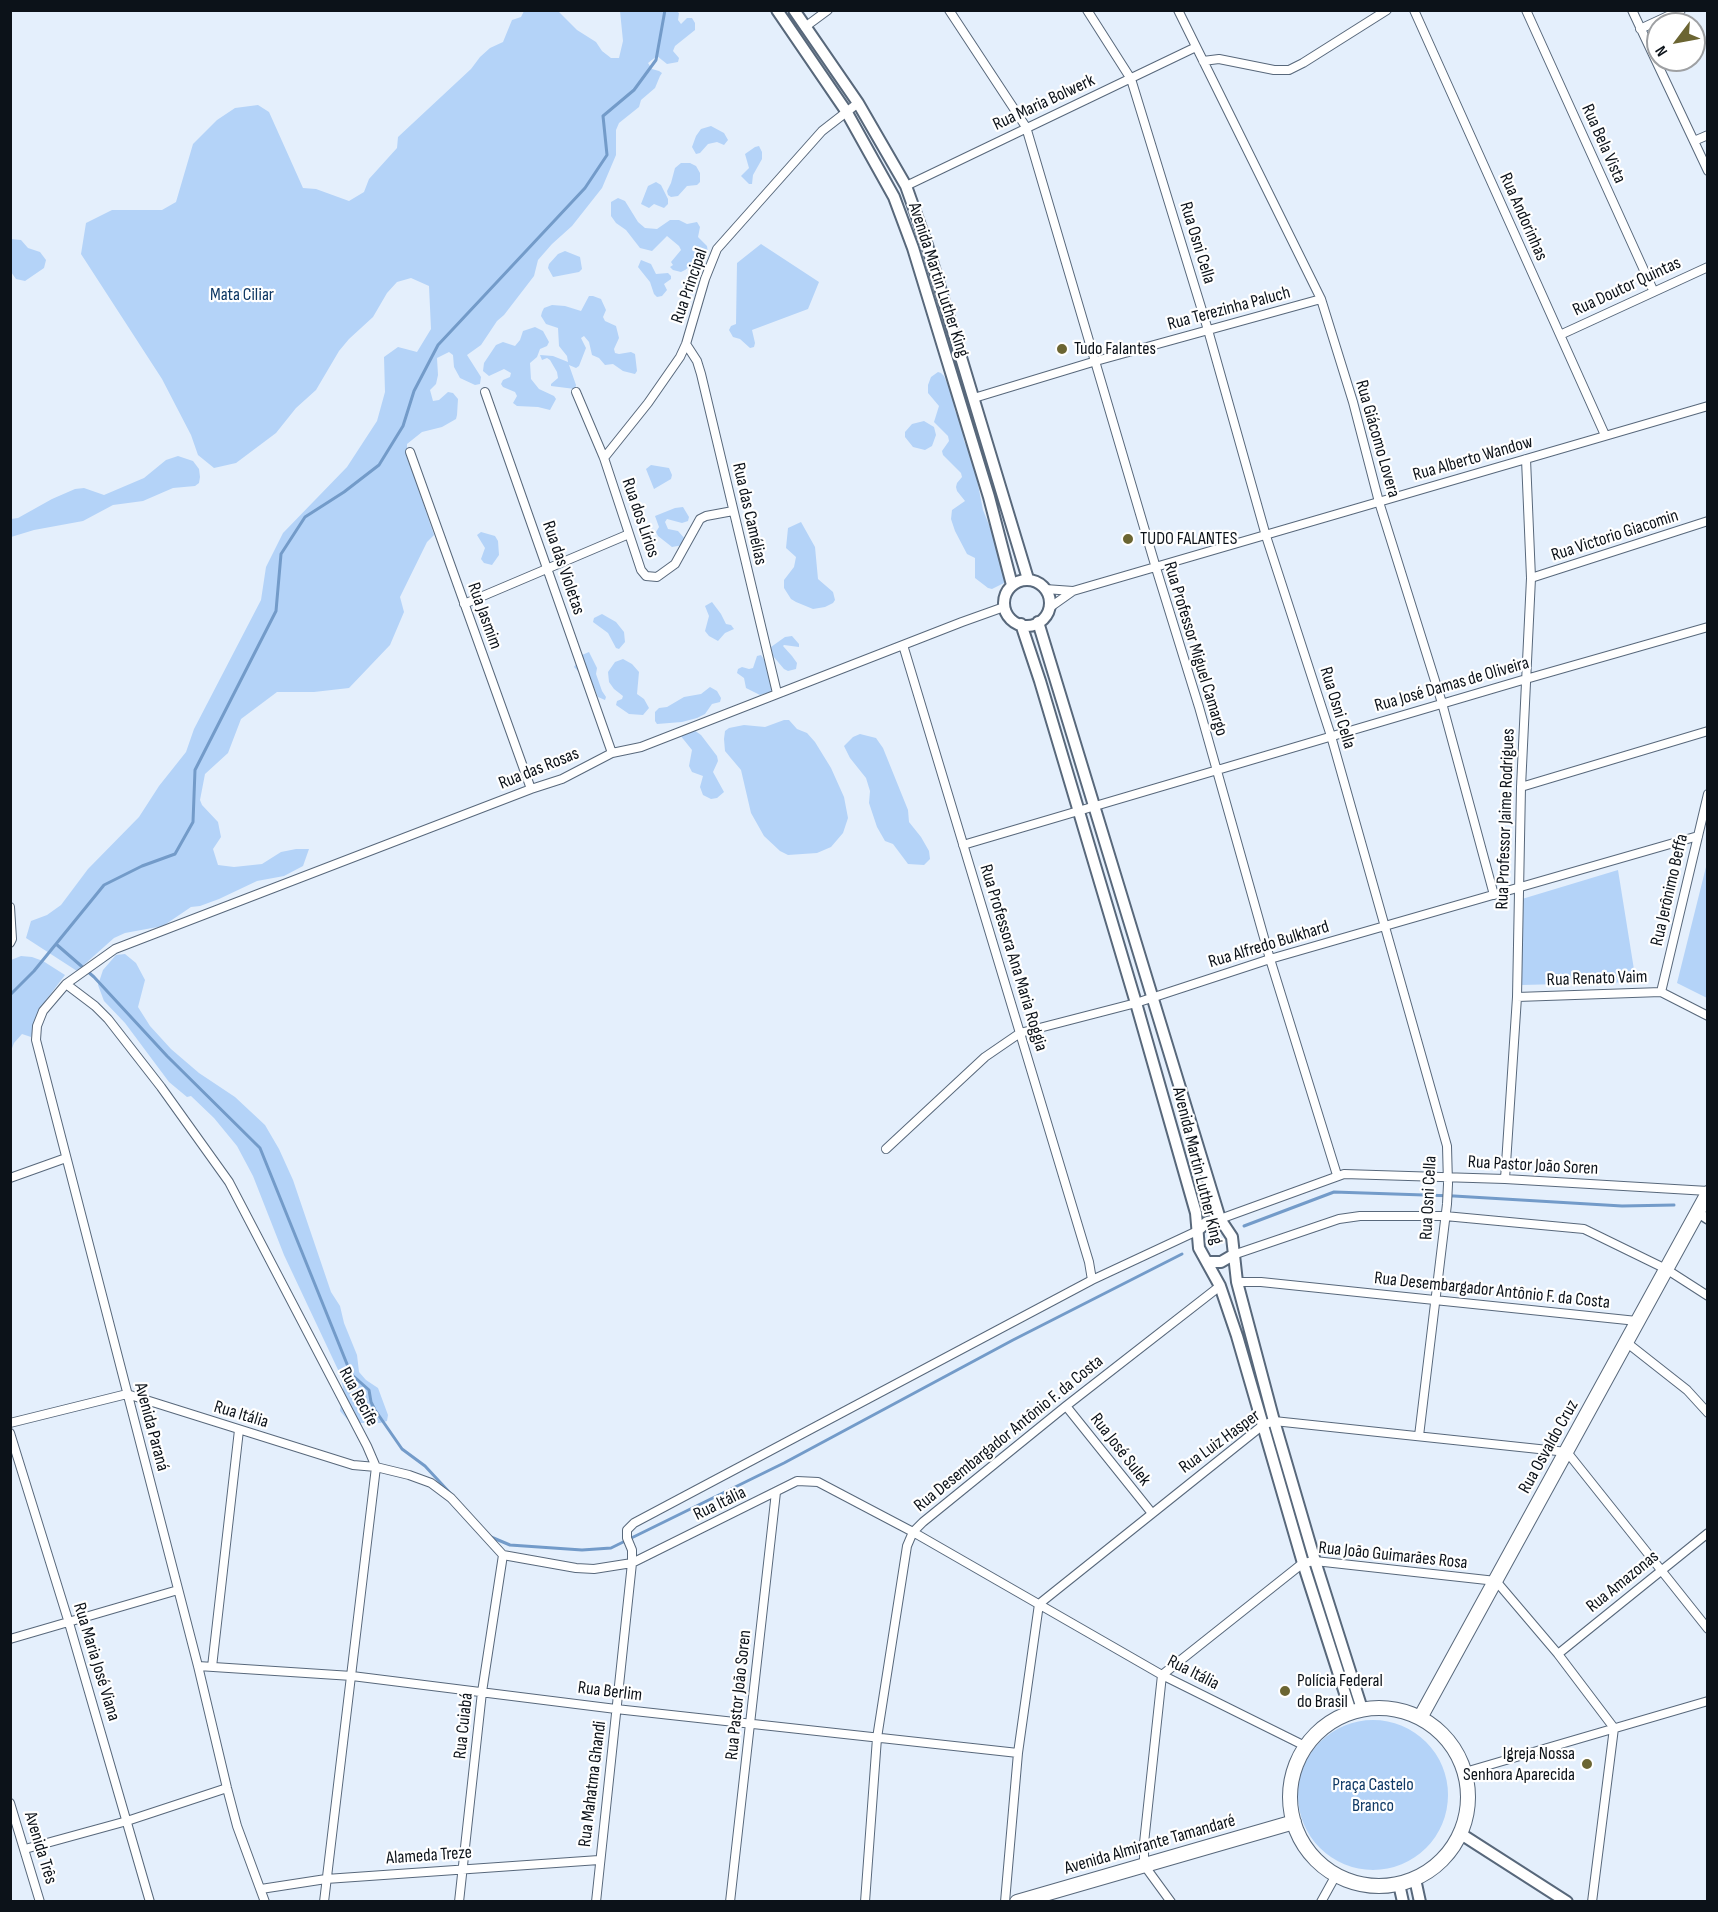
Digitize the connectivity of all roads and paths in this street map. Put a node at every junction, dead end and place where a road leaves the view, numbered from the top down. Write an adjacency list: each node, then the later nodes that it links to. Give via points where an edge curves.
1 (777, 10): 18 (main road, Avenida Martin Luther King)
2 (794, 10): 12 (main road, Avenida Martin Luther King)
3 (828, 10): 12 (street)
4 (949, 10): 19 (street, Rua Professor Miguel Camargo)
5 (1087, 10): 16 (street, Rua Osni Cella)
6 (1178, 10): 14 (street, Rua Giácomo Lovera)
7 (1387, 10): 15 (street, via 1290,70 1219,59)
8 (1414, 10): 30 (street, Rua Andorinhas)
9 (1526, 10): 27 (street, Rua Bela Vista)
10 (1632, 10): 13 (street)
11 (1681, 10): 13 (street)
12 (805, 27): 17 (main road, Avenida Martin Luther King)
13 (1640, 29): 21 (street)
14 (1196, 47): 15 (street, Rua Giácomo Lovera); 16 (street, Rua Maria Bolwerk)
15 (1203, 61): 28 (street, Rua Giácomo Lovera)
16 (1131, 79): 19 (street, Rua Maria Bolwerk); 29 (street, Rua Osni Cella)
17 (858, 103): 18 (street, Rua Principal); 23 (main road, Avenida Martin Luther King)
18 (846, 111): 25 (main road, Avenida Martin Luther King, via 894,197); 31 (street, Rua Principal, via 815,138 717,249)
19 (1026, 127): 23 (street, Rua Maria Bolwerk); 32 (street, Rua Professor Miguel Camargo)
20 (1707, 135): 21 (street)
21 (1694, 141): 22 (street)
22 (1707, 171)
23 (906, 186): 24 (main road, Avenida Martin Luther King)
24 (927, 245): 25 (main road); 35 (main road, Avenida Martin Luther King)
25 (913, 248): 50 (main road, Avenida Martin Luther King)
26 (1707, 267): 27 (street, Rua Doutor Quintas)
27 (1653, 290): 30 (street, Rua Doutor Quintas)
28 (1320, 299): 29 (street, Rua Terezinha Paluch); 41 (street, Rua Giácomo Lovera)
29 (1208, 330): 32 (street, Rua Terezinha Paluch); 45 (street, Rua Osni Cella)
30 (1560, 335): 37 (street, Rua Andorinhas)
31 (686, 344): 39 (street, Rua Principal, via 648,403); 42 (street, Rua das Camélias, via 701,374)
32 (1096, 361): 35 (street, Rua Terezinha Paluch); 46 (street, Rua Professor Miguel Camargo)
33 (485, 392): 47 (street, Rua das Violetas)
34 (576, 392): 39 (street, Rua dos Lírios)
35 (974, 398): 49 (main road, Avenida Martin Luther King)
36 (1707, 406): 37 (street, Rua Alberto Wandow)
37 (1605, 435): 40 (street, Rua Alberto Wandow)
38 (410, 452): 53 (street, Rua Jasmim)
39 (604, 458): 44 (street, Rua dos Lírios)
40 (1526, 459): 41 (street, Rua Alberto Wandow); 48 (street, Rua Professor Jaime Rodrigues)
41 (1379, 502): 45 (street, Rua Alberto Wandow); 62 (street, Rua Giácomo Lovera)
42 (733, 511): 44 (street, Rua dos Lírios, via 700,519 675,564 657,577 646,576 641,570); 61 (street, Rua das Camélias)
43 (1707, 521): 48 (street, Rua Victorio Giacomin)
44 (629, 534): 47 (street)
45 (1266, 536): 46 (street, Rua Alberto Wandow); 64 (street, Rua Osni Cella)
46 (1155, 568): 52 (street, Rua Alberto Wandow); 66 (street, Rua Professor Miguel Camargo)
47 (548, 569): 53 (street); 65 (street, Rua das Violetas)
48 (1531, 578): 60 (street, Rua Professor Jaime Rodrigues)
49 (1028, 579): 50 (main road); 51 (main road)
50 (1012, 585): 54 (main road)
51 (1045, 589): 52 (street, Rua Alberto Wandow); 55 (main road)
52 (1073, 591): 55 (street, Rua Alberto Wandow)
53 (464, 604): 68 (street, Rua Jasmim)
54 (1004, 607): 57 (main road, via 1007,615); 59 (street, Rua das Rosas)
55 (1049, 608): 56 (main road)
56 (1038, 622): 57 (main road); 70 (main road, Avenida Martin Luther King)
57 (1020, 624): 71 (main road, Avenida Martin Luther King)
58 (1707, 627): 60 (street, Rua José Damas de Oliveira)
59 (903, 645): 61 (street, Rua das Rosas); 73 (street, Rua Professora Ana Maria Roggia)
60 (1526, 678): 62 (street, Rua José Damas de Oliveira); 67 (street, Rua Professor Jaime Rodrigues)
61 (777, 693): 65 (street, Rua das Rosas, via 641,747)
62 (1442, 703): 64 (street, Rua José Damas de Oliveira); 75 (street, Rua Giácomo Lovera)
63 (1707, 731): 67 (street)
64 (1331, 736): 66 (street, Rua José Damas de Oliveira); 77 (street, Rua Osni Cella)
65 (612, 753): 68 (street, Rua das Rosas, via 571,775)
66 (1215, 770): 70 (street, Rua José Damas de Oliveira); 79 (street, Rua Professor Miguel Camargo)
67 (1521, 787): 74 (street, Rua Professor Jaime Rodrigues)
68 (531, 789): 80 (street, Rua das Rosas, via 115,949)
69 (1707, 794): 72 (street, Rua Jerônimo Beffa)
70 (1093, 807): 71 (street, Rua José Damas de Oliveira); 84 (main road, Avenida Martin Luther King)
71 (1077, 812): 73 (street, Rua José Damas de Oliveira); 85 (main road, Avenida Martin Luther King)
72 (1698, 836): 74 (street, Rua Alfredo Bulkhard); 82 (street, Rua Jerônimo Beffa)
73 (963, 845): 87 (street, Rua Professora Ana Maria Roggia)
74 (1518, 889): 75 (street, Rua Alfredo Bulkhard); 83 (street, Rua Professor Jaime Rodrigues)
75 (1494, 896): 77 (street, Rua Alfredo Bulkhard)
76 (10, 907): 78 (street)
77 (1385, 928): 79 (street, Rua Alfredo Bulkhard); 95 (street, Rua Osni Cella, via 1447,1146)
78 (10, 943)
79 (1270, 959): 84 (street, Rua Alfredo Bulkhard); 92 (street, Rua Professor Miguel Camargo)
80 (85, 969): 81 (street, Avenida Paraná)
81 (66, 984): 91 (street, Avenida Paraná, via 43,1011 36,1040); 123 (street, Rua Recife, via 108,1019 230,1182)
82 (1661, 992): 83 (street, Rua Renato Vaim); 86 (street, Rua Renato Vaim)
83 (1517, 997): 94 (street, Rua Professor Jaime Rodrigues)
84 (1151, 998): 85 (street, Rua Alfredo Bulkhard); 88 (main road, Avenida Martin Luther King)
85 (1136, 1003): 87 (street, Rua Alfredo Bulkhard); 89 (main road, Avenida Martin Luther King)
86 (1707, 1016)
87 (1020, 1033): 90 (street, Rua Alfredo Bulkhard, via 985,1057); 104 (street, Rua Professora Ana Maria Roggia)
88 (1188, 1115): 89 (main road); 99 (main road, Avenida Martin Luther King)
89 (1170, 1120): 100 (main road, Avenida Martin Luther King, via 1196,1213)
90 (886, 1149)
91 (66, 1158): 93 (street); 113 (street, Avenida Paraná)
92 (1337, 1174): 95 (street, Rua Pastor João Soren); 99 (street, Rua Pastor João Soren)
93 (10, 1178)
94 (1505, 1179): 95 (street, Rua Pastor João Soren); 96 (street, Rua Pastor João Soren)
95 (1448, 1180): 98 (street, Rua Osni Cella)
96 (1707, 1192): 97 (highway, Rua Osvaldo Cruz)
97 (1702, 1215): 103 (highway, Rua Osvaldo Cruz)
98 (1445, 1216): 101 (street, via 1350,1217); 103 (street, via 1584,1229); 108 (street, Rua Osni Cella)
99 (1220, 1219): 100 (main road, via 1207,1222); 101 (main road, Avenida Martin Luther King, via 1232,1237)
100 (1197, 1231): 102 (main road, Avenida Martin Luther King, via 1199,1248); 104 (street)
101 (1233, 1255): 102 (main road, via 1221,1262); 105 (main road, Avenida Martin Luther King)
102 (1208, 1262): 106 (main road, Avenida Martin Luther King)
103 (1666, 1269): 107 (street); 109 (highway, Rua Osvaldo Cruz)
104 (1092, 1280): 130 (street, Rua Mahatma Ghandi, via 634,1523 627,1530)
105 (1237, 1282): 108 (street, Rua Desembargador Antônio F. da Costa); 110 (main road, Avenida Martin Luther King)
106 (1220, 1286): 111 (main road, Avenida Martin Luther King); 114 (street, Rua Desembargador Antônio F. da Costa)
107 (1707, 1296)
108 (1435, 1301): 109 (street, Rua Desembargador Antônio F. da Costa); 121 (street, Rua Osni Cella)
109 (1637, 1321): 112 (highway, Rua Osvaldo Cruz)
110 (1250, 1331): 111 (main road); 116 (main road, Avenida Martin Luther King)
111 (1237, 1336): 118 (main road, Avenida Martin Luther King)
112 (1626, 1342): 115 (street, via 1688,1390); 122 (highway, Rua Osvaldo Cruz)
113 (127, 1394): 117 (street); 119 (street, Rua Itália); 134 (street, Avenida Paraná)
114 (1066, 1406): 125 (street, Rua José Sulek); 126 (street, Rua Desembargador Antônio F. da Costa)
115 (1707, 1413)
116 (1274, 1421): 118 (street, Rua Luiz Hasper); 121 (street, Rua Luiz Hasper); 129 (main road, Avenida Martin Luther King)
117 (10, 1423)
118 (1263, 1425): 125 (street, Rua Luiz Hasper); 131 (main road, Avenida Martin Luther King)
119 (239, 1430): 123 (street, Rua Itália, via 353,1466); 141 (street)
120 (10, 1433): 136 (street, Rua Maria José Viana)
121 (1419, 1436): 122 (street, Rua Luiz Hasper)
122 (1567, 1452): 132 (street); 133 (highway, Rua Osvaldo Cruz)
123 (376, 1467): 128 (street, Rua Itália, via 431,1483 451,1498); 143 (street)
124 (776, 1492): 126 (street, Rua Itália, via 797,1481 818,1482); 130 (street, Rua Itália); 149 (street, Rua Pastor João Soren)
125 (1151, 1512): 135 (street, Rua Luiz Hasper)
126 (913, 1532): 135 (street, Rua Itália); 151 (street, Rua Desembargador Antônio F. da Costa)
127 (1707, 1533): 132 (street, Rua Amazonas)
128 (503, 1555): 130 (street, Rua Itália, via 585,1568); 144 (street, Rua Cuiabá)
129 (1314, 1561): 131 (street, Rua João Guimarães Rosa); 133 (street, Rua João Guimarães Rosa); 147 (main road, Avenida Martin Luther King)
130 (632, 1563): 146 (street, Rua Mahatma Ghandi)
131 (1303, 1563): 142 (street, Rua João Guimarães Rosa); 147 (main road, Avenida Martin Luther King)
132 (1660, 1570): 137 (street); 139 (street, Rua Amazonas)
133 (1496, 1581): 139 (street); 148 (highway, Rua Osvaldo Cruz)
134 (178, 1590): 136 (street); 140 (street, Avenida Paraná)
135 (1039, 1604): 142 (street, Rua Itália); 153 (street)
136 (69, 1623): 138 (street); 157 (street, Rua Maria José Viana)
137 (1707, 1629)
138 (10, 1640)
139 (1558, 1654): 150 (street)
140 (198, 1666): 141 (street, Rua Berlim); 155 (street, Avenida Paraná)
141 (212, 1667): 143 (street, Rua Berlim)
142 (1162, 1675): 152 (street, Rua Itália); 162 (street)
143 (352, 1676): 144 (street, Rua Berlim); 165 (street)
144 (482, 1692): 146 (street, Rua Berlim); 163 (street, Rua Cuiabá)
145 (1707, 1701): 150 (street)
146 (616, 1708): 149 (street, Rua Berlim); 161 (street, Rua Mahatma Ghandi)
147 (1356, 1711): 148 (highway, via 1382,1708); 152 (highway, via 1333,1720)
148 (1420, 1718): 154 (highway, via 1448,1740)
149 (751, 1723): 151 (street, Rua Berlim); 175 (street, Rua Pastor João Soren)
150 (1614, 1728): 154 (street); 184 (street)
151 (877, 1738): 153 (street, Rua Berlim); 176 (street, Rua Desembargador Antônio F. da Costa)
152 (1305, 1746): 158 (highway, via 1294,1770 1290,1796)
153 (1018, 1753): 177 (street)
154 (1465, 1772): 159 (highway, via 1468,1803)
155 (227, 1788): 157 (street); 168 (street, Avenida Paraná)
156 (10, 1803): 160 (street, Avenida Três)
157 (127, 1821): 160 (street); 170 (street, Rua Maria José Viana)
158 (1294, 1822): 162 (highway, Avenida Almirante Tamandaré); 164 (highway, via 1317,1861)
159 (1461, 1834): 166 (highway, via 1434,1868); 183 (main road)
160 (25, 1850): 169 (street, Avenida Três)
161 (599, 1860): 163 (street, Alameda Treze); 174 (street, Rua Mahatma Ghandi)
162 (1144, 1865): 178 (highway, Avenida Almirante Tamandaré); 179 (street)
163 (464, 1869): 165 (street, Alameda Treze); 173 (street, Rua Cuiabá)
164 (1336, 1875): 167 (highway, via 1366,1885); 180 (street)
165 (326, 1879): 168 (street, Alameda Treze); 172 (street)
166 (1415, 1879): 167 (highway); 182 (main road)
167 (1399, 1884): 181 (main road)
168 (261, 1889): 171 (street, Avenida Paraná)
169 (40, 1902)
170 (150, 1902)
171 (265, 1902)
172 (324, 1902)
173 (459, 1902)
174 (596, 1902)
175 (730, 1902)
176 (865, 1902)
177 (1005, 1902)
178 (1017, 1902)
179 (1171, 1902)
180 (1321, 1902)
181 (1403, 1902)
182 (1420, 1902)
183 (1567, 1902)
184 (1592, 1902)

